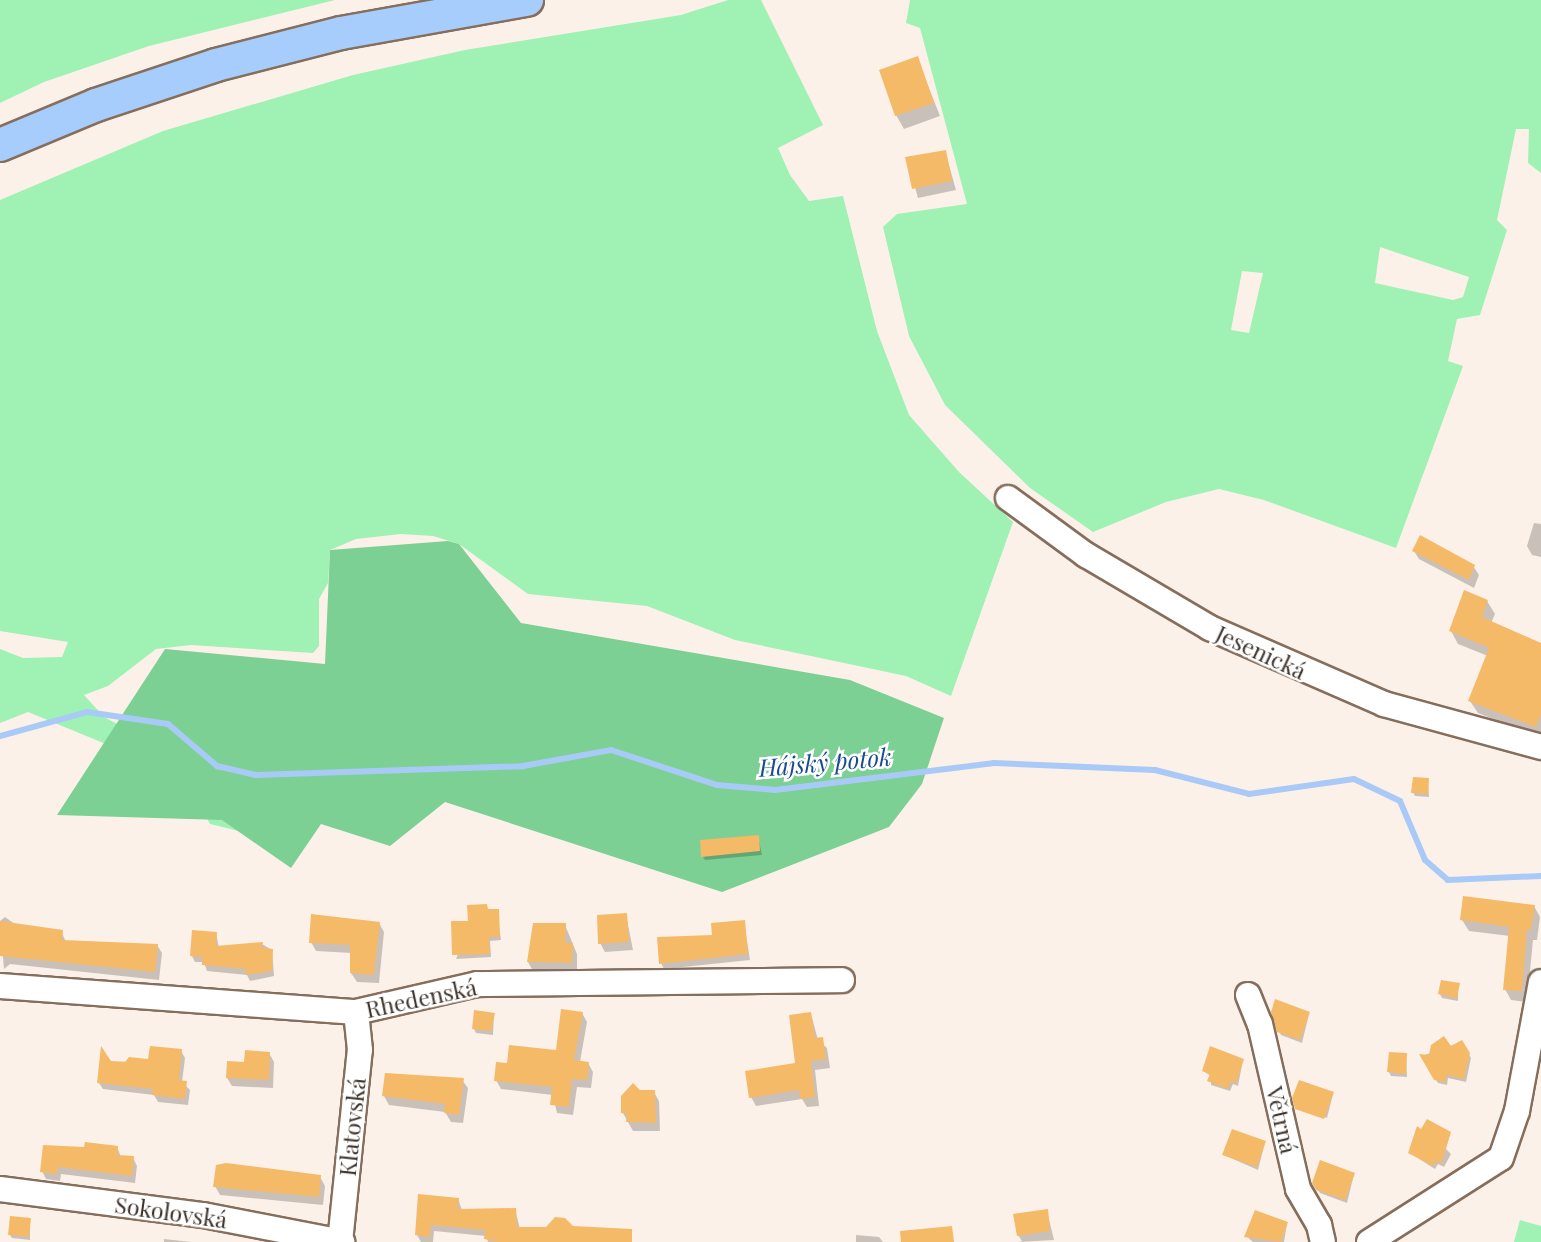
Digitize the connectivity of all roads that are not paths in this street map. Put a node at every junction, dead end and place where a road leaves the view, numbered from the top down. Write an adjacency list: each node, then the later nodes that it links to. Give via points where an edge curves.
1 (527, 0): 2 (main road, via 341,33 216,65 96,105)
2 (0, 145)
3 (1009, 498): 4 (street, Jesenická, via 1086,555 1210,628 1384,704)
4 (1541, 747)
5 (842, 979): 9 (street, Rhedenská, via 477,984)
6 (1541, 982): 13 (street, via 1517,1111 1501,1158)
7 (0, 986): 9 (street, Rhedenská)
8 (1248, 995): 12 (street, Větrná, via 1260,1024 1298,1189 1319,1225)
9 (356, 1012): 11 (street, Klatovská, via 360,1050)
10 (0, 1189): 11 (street, Sokolovská, via 203,1215)
11 (341, 1242)
12 (1322, 1242)
13 (1369, 1242)

